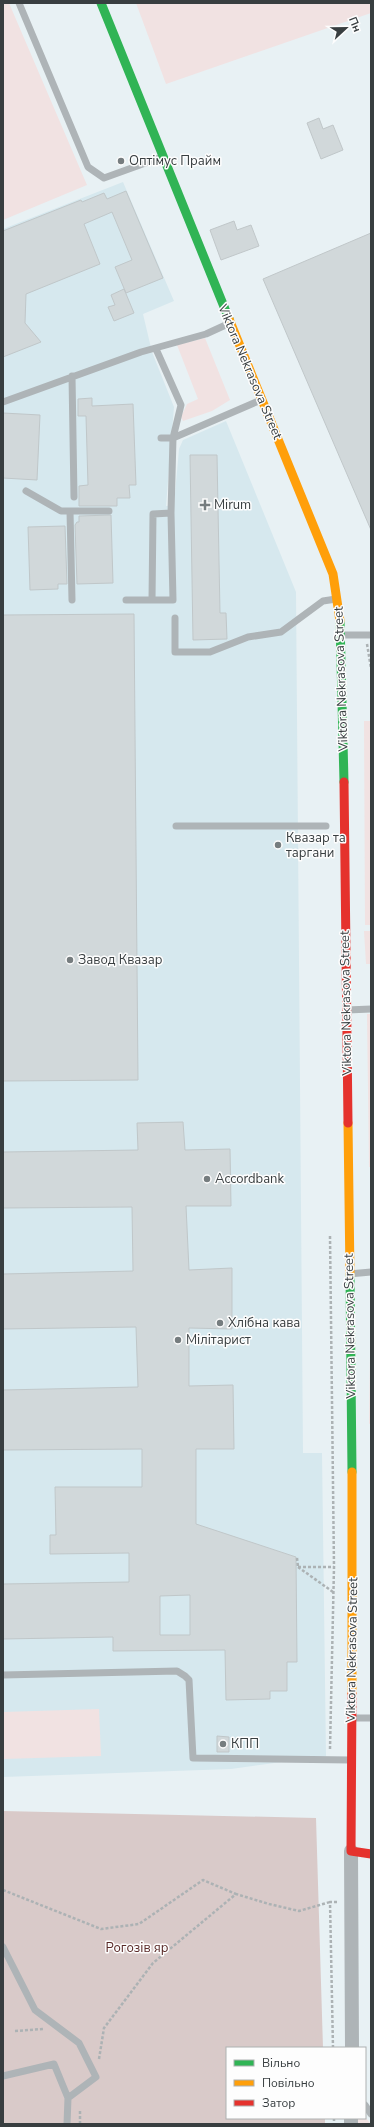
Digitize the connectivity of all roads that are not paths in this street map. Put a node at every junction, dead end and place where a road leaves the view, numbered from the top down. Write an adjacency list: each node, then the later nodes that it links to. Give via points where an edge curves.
1 (19, 3): 3 (lane, via 88,167 104,178)
2 (101, 3): 3 (main road, Viktora Nekrasova Street)
3 (162, 157): 4 (main road, Viktora Nekrasova Street)
4 (230, 323): 5 (lane, via 206,334); 7 (main road, Viktora Nekrasova Street)
5 (156, 349): 6 (lane, via 140,352); 10 (lane, via 181,405)
6 (72, 376): 8 (lane); 12 (lane)
7 (262, 400): 10 (lane); 16 (main road, Viktora Nekrasova Street, via 333,574)
8 (3, 402)
9 (161, 438): 10 (lane)
10 (174, 438): 15 (lane)
11 (26, 491): 13 (lane, via 61,512)
12 (74, 498)
13 (70, 511): 14 (lane); 17 (lane)
14 (109, 512)
15 (171, 513): 19 (lane, via 153,514); 19 (lane, via 173,600)
16 (338, 599): 20 (lane, via 323,601 281,632 248,637 210,652 175,652); 21 (main road, Viktora Nekrasova Street)
17 (72, 600)
18 (126, 600): 19 (lane)
19 (152, 600)
20 (175, 618)
21 (341, 635): 22 (lane); 26 (main road, Viktora Nekrasova Street)
22 (368, 635)
23 (176, 826): 24 (lane)
24 (326, 826)
25 (371, 1009): 26 (lane)
26 (346, 1010): 28 (main road, Viktora Nekrasova Street)
27 (371, 1272): 28 (lane)
28 (349, 1274): 30 (main road, Viktora Nekrasova Street)
29 (3, 1675): 32 (lane, via 182,1673 189,1680 193,1758)
30 (352, 1718): 31 (lane); 32 (main road, Viktora Nekrasova Street)
31 (371, 1718)
32 (351, 1760): 33 (main road, Viktora Nekrasova Street)
33 (351, 1851): 34 (main road); 36 (street, Viktora Nekrasova Street)
34 (371, 1854)
35 (3, 1947): 38 (lane, via 35,2010 79,2042 96,2077)
36 (352, 2047)
37 (3, 2076): 38 (lane, via 54,2064)
38 (68, 2098): 39 (lane)
39 (67, 2124)

